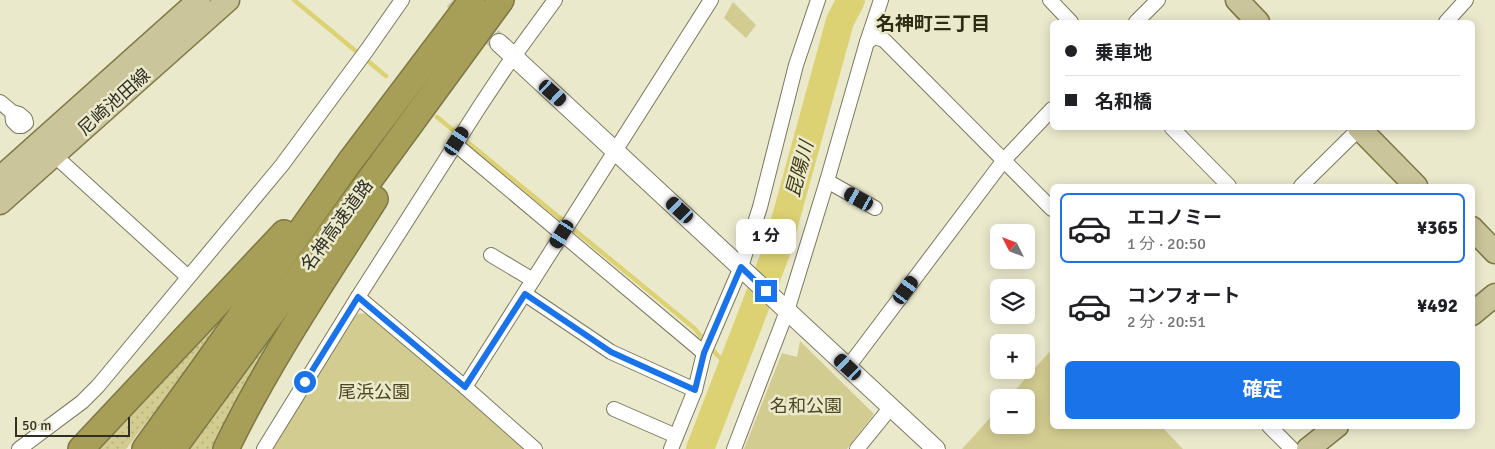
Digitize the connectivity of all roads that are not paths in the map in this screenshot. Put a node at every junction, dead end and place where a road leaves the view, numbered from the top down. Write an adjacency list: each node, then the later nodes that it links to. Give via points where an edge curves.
1 (228, 0): 14 (main road, 尼崎池田線)
2 (402, 0): 52 (street, via 282,165)
3 (472, 0): 35 (highway, 名神高速道路)
4 (501, 0): 23 (highway, 名神高速道路)
5 (556, 0): 22 (street)
6 (711, 0): 32 (street)
7 (818, 0): 51 (street, via 796,65)
8 (881, 0): 21 (street)
9 (1050, 0): 15 (street)
10 (1158, 0): 16 (street)
11 (1237, 0): 17 (main road)
12 (1253, 0): 18 (main road)
13 (1466, 0): 19 (street)
14 (194, 7): 33 (main road, 尼崎池田線); 36 (main road, 尼崎池田線)
15 (1069, 20)
16 (1138, 20)
17 (1256, 20)
18 (1273, 20)
19 (1448, 20)
20 (498, 42): 22 (street)
21 (867, 42): 34 (street, via 875,37 884,40); 37 (street)
22 (514, 57): 31 (street); 32 (street)
23 (449, 72): 71 (highway, 名神高速道路); 72 (highway, via 420,129 317,290 247,406)
24 (0, 102): 25 (street)
25 (12, 112)
26 (1050, 112): 34 (street)
27 (1174, 130): 38 (street)
28 (1363, 130): 39 (street)
29 (1367, 130): 40 (main road)
30 (1367, 130): 41 (main road)
31 (458, 139): 45 (street); 56 (street)
32 (615, 150): 45 (street); 51 (street)
33 (54, 155): 42 (main road, 尼崎池田線); 52 (street)
34 (1004, 160): 43 (street); 60 (street)
35 (349, 163): 69 (highway); 70 (highway, 名神高速道路)
36 (0, 178)
37 (827, 181): 44 (street); 57 (street)
38 (1227, 184)
39 (1303, 184)
40 (1414, 184)
41 (1430, 184)
42 (0, 203)
43 (1050, 207)
44 (874, 208)
45 (566, 229): 53 (street); 59 (street)
46 (1475, 231): 48 (main road)
47 (1475, 247): 50 (main road)
48 (1495, 252)
49 (491, 255): 53 (street)
50 (1495, 267)
51 (744, 270): 57 (street); 59 (street)
52 (188, 277): 68 (street, via 98,386 82,402)
53 (534, 280): 54 (street)
54 (525, 294): 61 (street); 62 (street, via 611,352)
55 (1495, 295): 58 (main road)
56 (358, 297): 61 (street); 73 (street)
57 (782, 305): 60 (street); 76 (street)
58 (1475, 312)
59 (706, 347): 62 (street)
60 (848, 367): 63 (street)
61 (465, 387): 74 (street)
62 (695, 390): 67 (street)
63 (891, 407): 77 (street); 78 (street)
64 (614, 409): 67 (street)
65 (1272, 429): 79 (street)
66 (1333, 429): 80 (main road)
67 (676, 436): 75 (street)
68 (19, 449)
69 (82, 449)
70 (145, 449)
71 (173, 449)
72 (226, 449)
73 (264, 449)
74 (535, 449)
75 (671, 449)
76 (734, 449)
77 (858, 449)
78 (936, 449)
79 (1292, 449)
80 (1308, 449)

